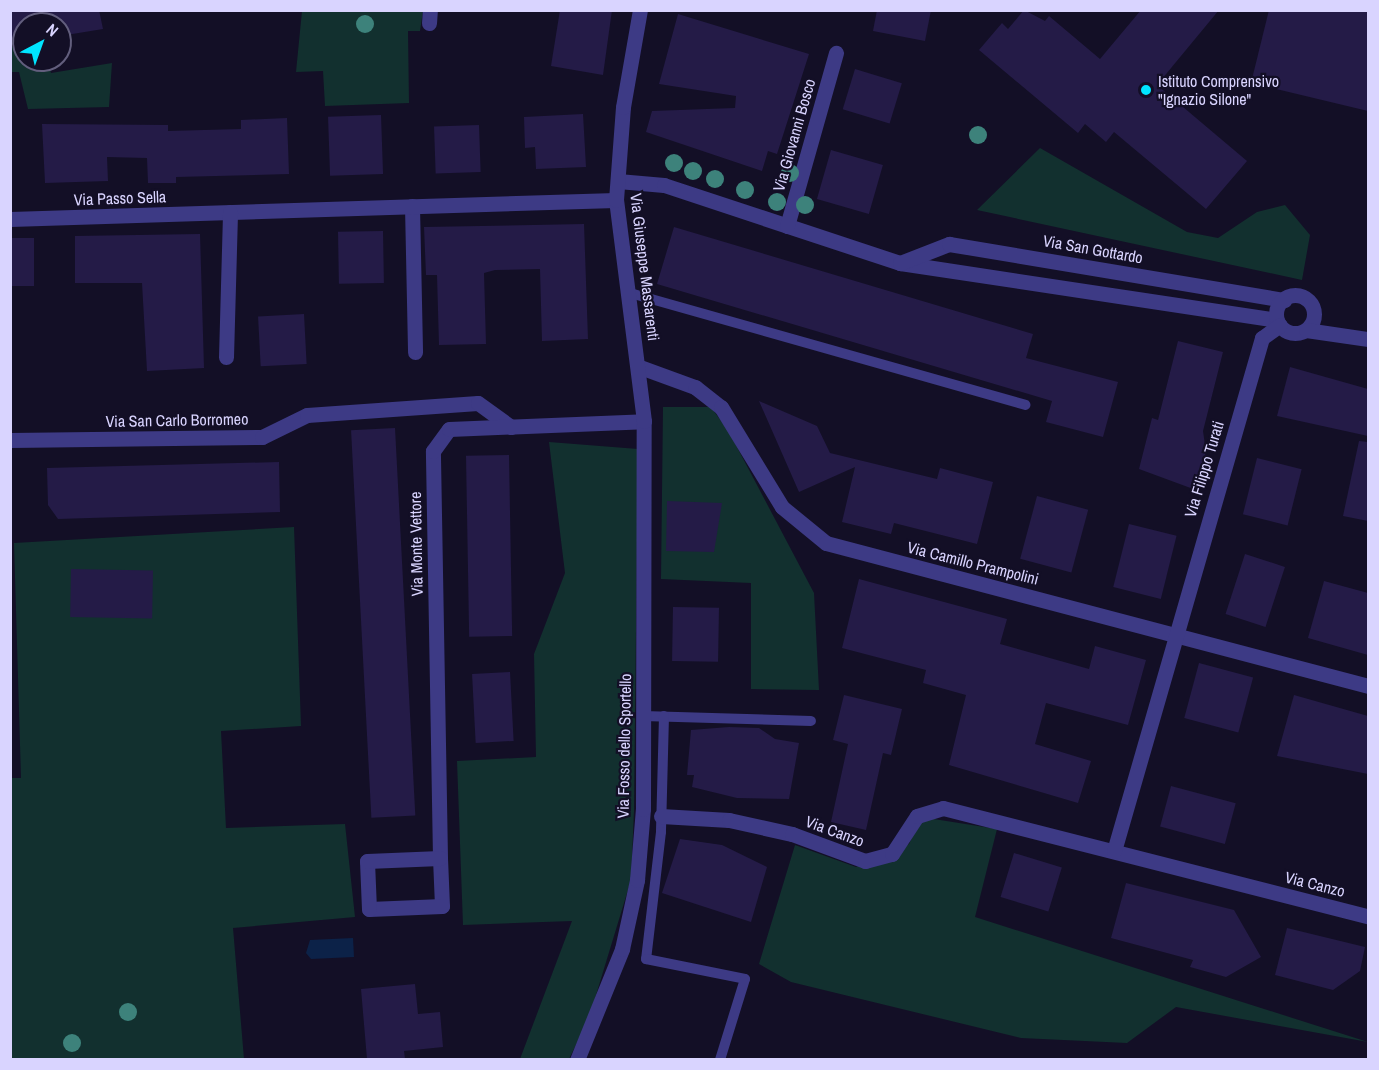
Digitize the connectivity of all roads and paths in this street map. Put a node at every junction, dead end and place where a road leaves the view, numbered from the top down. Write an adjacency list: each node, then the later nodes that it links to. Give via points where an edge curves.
1 (640, 10): 3 (street, Via Giuseppe Massarenti, via 623,107)
2 (836, 53): 8 (street, Via Giovanni Bosco)
3 (618, 181): 4 (street, Via Giuseppe Massarenti); 8 (street, via 664,185)
4 (616, 200): 5 (street, Via Passo Sella); 10 (street, Via Giuseppe Massarenti)
5 (412, 206): 6 (street, Via Passo Sella); 17 (street)
6 (230, 212): 7 (street, Via Passo Sella); 18 (street)
7 (10, 219)
8 (787, 226): 9 (street)
9 (900, 264): 11 (street, Via San Gottardo, via 950,243); 13 (street)
10 (630, 292): 19 (street, Via Giuseppe Massarenti); 20 (lane)
11 (1284, 300): 12 (street, via 1302,297); 13 (street)
12 (1314, 310): 14 (street); 15 (street)
13 (1279, 323): 14 (street, via 1295,333); 24 (street, Via Filippo Turati, via 1262,338)
14 (1305, 330): 15 (street)
15 (1340, 331): 16 (street)
16 (1368, 339)
17 (415, 352)
18 (226, 357)
19 (640, 367): 21 (street, Via Giuseppe Massarenti); 24 (street, Via Camillo Prampolini, via 695,387 721,407 782,507 826,543)
20 (1025, 405)
21 (644, 421): 22 (street, Via Monte Vettore); 26 (street, Via Fosso dello Sportello)
22 (511, 427): 23 (street, Via San Carlo Borromeo, via 478,403 307,415 262,437); 31 (street, Via Monte Vettore, via 448,429 433,451)
23 (10, 440)
24 (1174, 632): 25 (street, Via Camillo Prampolini); 30 (street)
25 (1368, 686)
26 (643, 716): 27 (lane); 33 (street, Via Fosso dello Sportello, via 636,880 622,949)
27 (664, 716): 28 (lane); 29 (lane)
28 (811, 721)
29 (661, 816): 30 (street, Via Canzo, via 739,822 792,834 865,861 892,854 917,816 943,808); 34 (lane, via 646,959 745,979)
30 (1114, 851): 32 (street, Via Canzo)
31 (440, 858): 31 (street, via 367,861 369,909 442,906)
32 (1368, 916)
33 (577, 1059)
34 (720, 1059)

